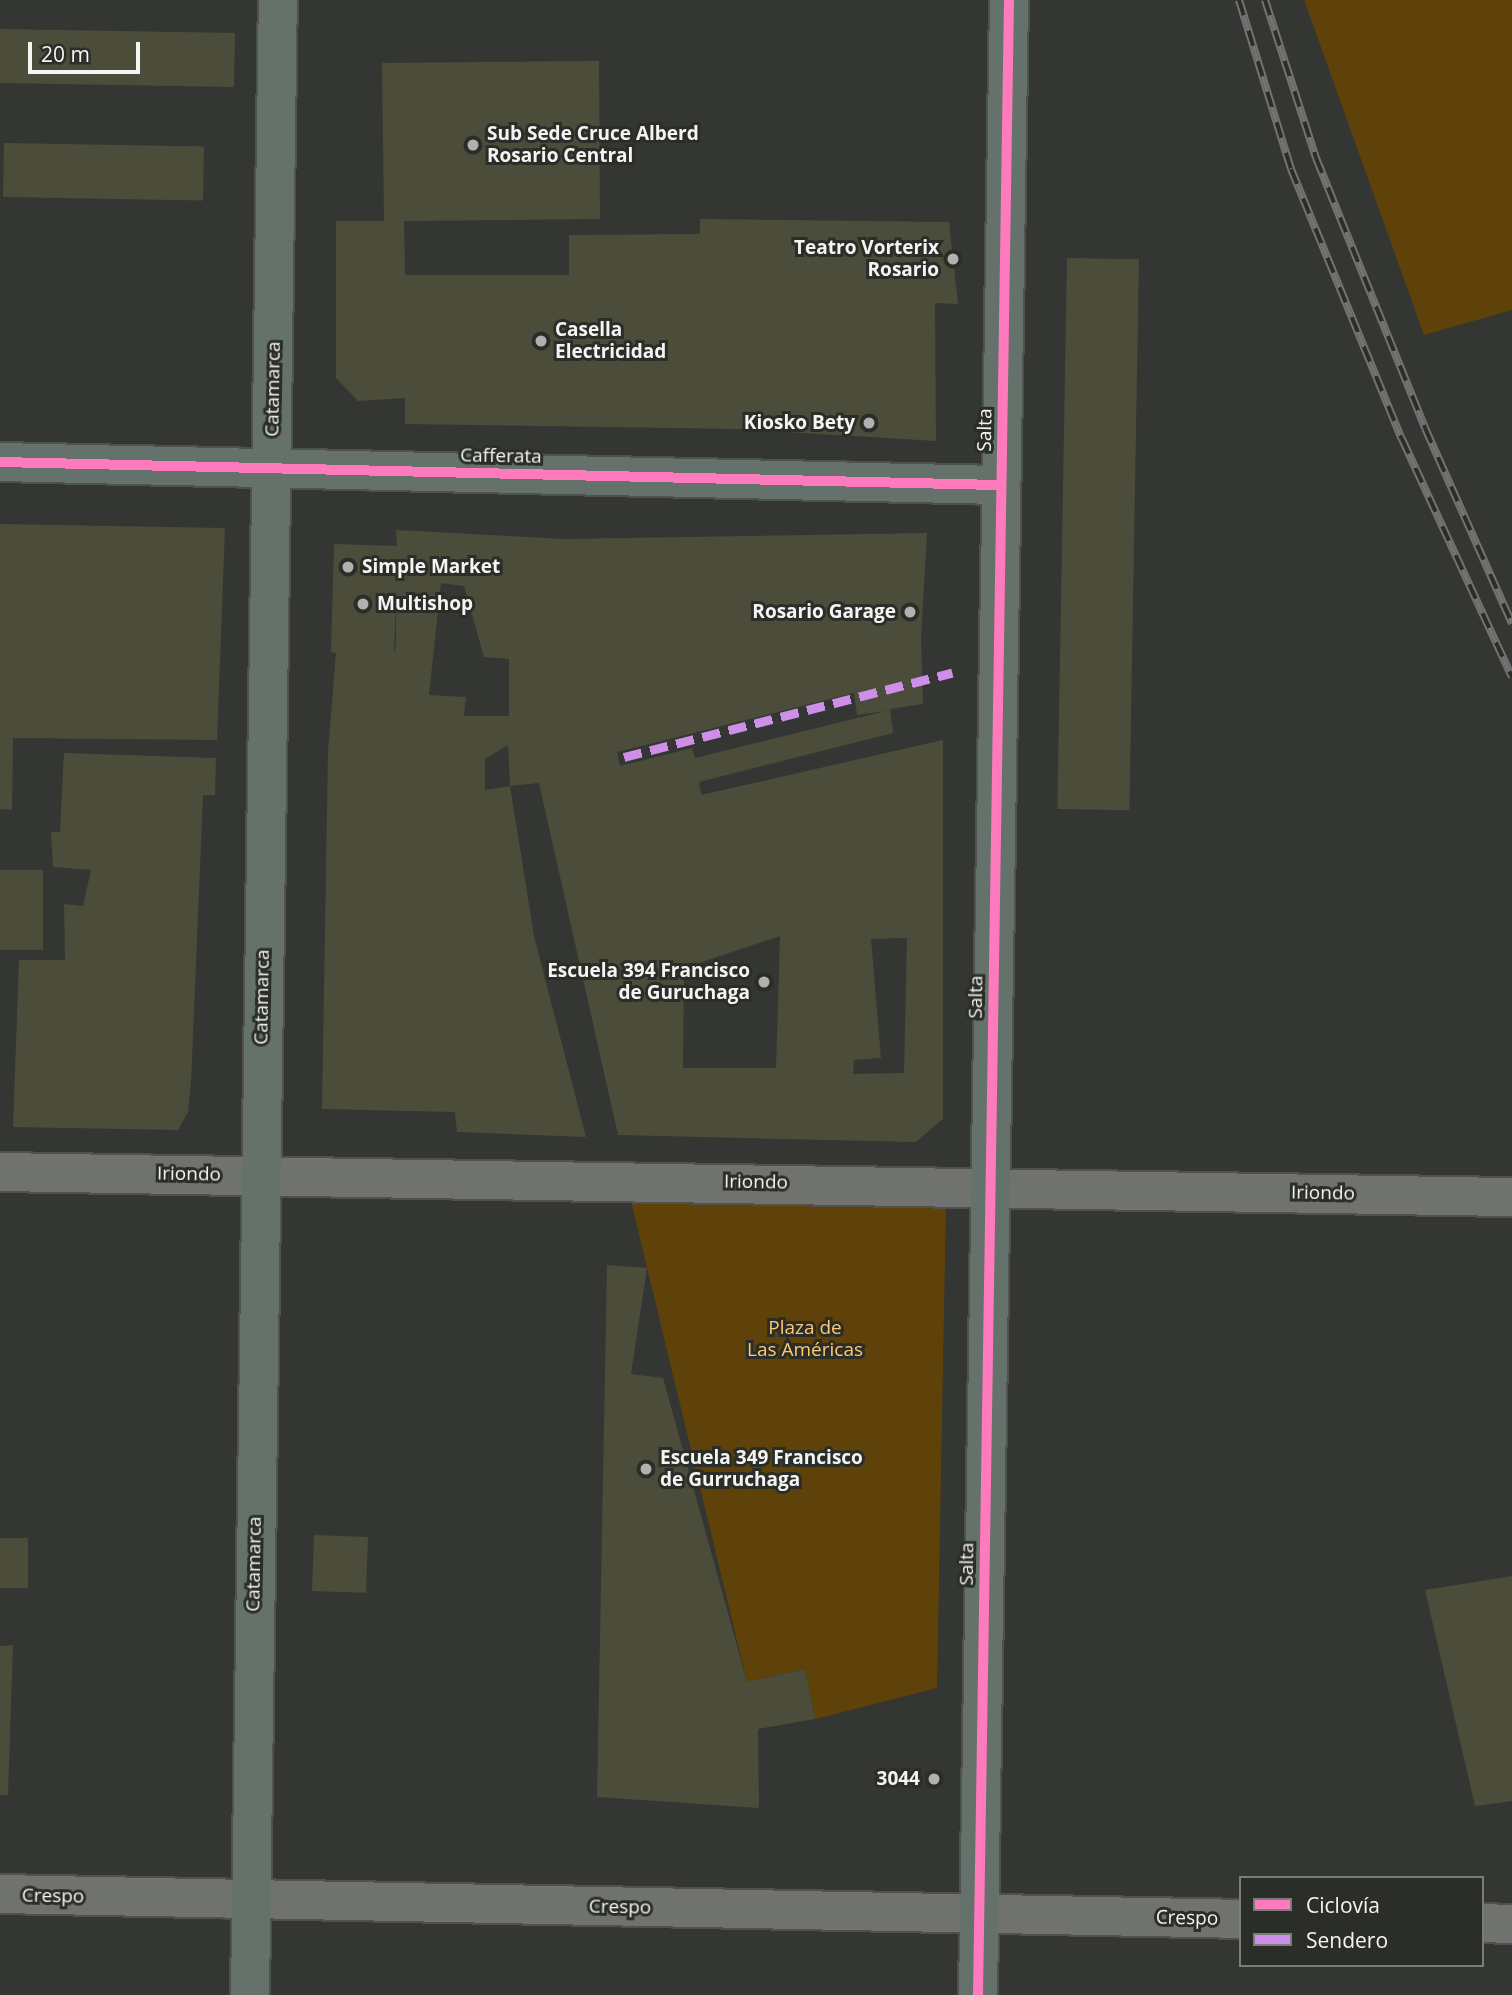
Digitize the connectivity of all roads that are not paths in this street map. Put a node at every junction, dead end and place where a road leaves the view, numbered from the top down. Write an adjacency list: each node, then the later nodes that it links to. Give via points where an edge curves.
1 (278, 0): 4 (main road, Catamarca)
2 (1009, 0): 5 (main road, Salta)
3 (0, 462): 4 (main road, Cafferata)
4 (271, 468): 5 (main road, Cafferata); 7 (main road, Catamarca)
5 (1001, 485): 8 (main road, Salta)
6 (0, 1172): 7 (street, Iriondo)
7 (259, 1175): 8 (street, Iriondo); 11 (main road, Catamarca)
8 (990, 1185): 9 (street, Iriondo); 12 (main road, Salta)
9 (1512, 1197)
10 (0, 1895): 11 (street, Crespo)
11 (250, 1899): 12 (street, Crespo); 16 (main road, Catamarca)
12 (979, 1913): 13 (street, Crespo); 17 (main road, Salta)
13 (1239, 1919)
14 (1484, 1923): 15 (street)
15 (1512, 1924)
16 (250, 1995)
17 (978, 1995)

